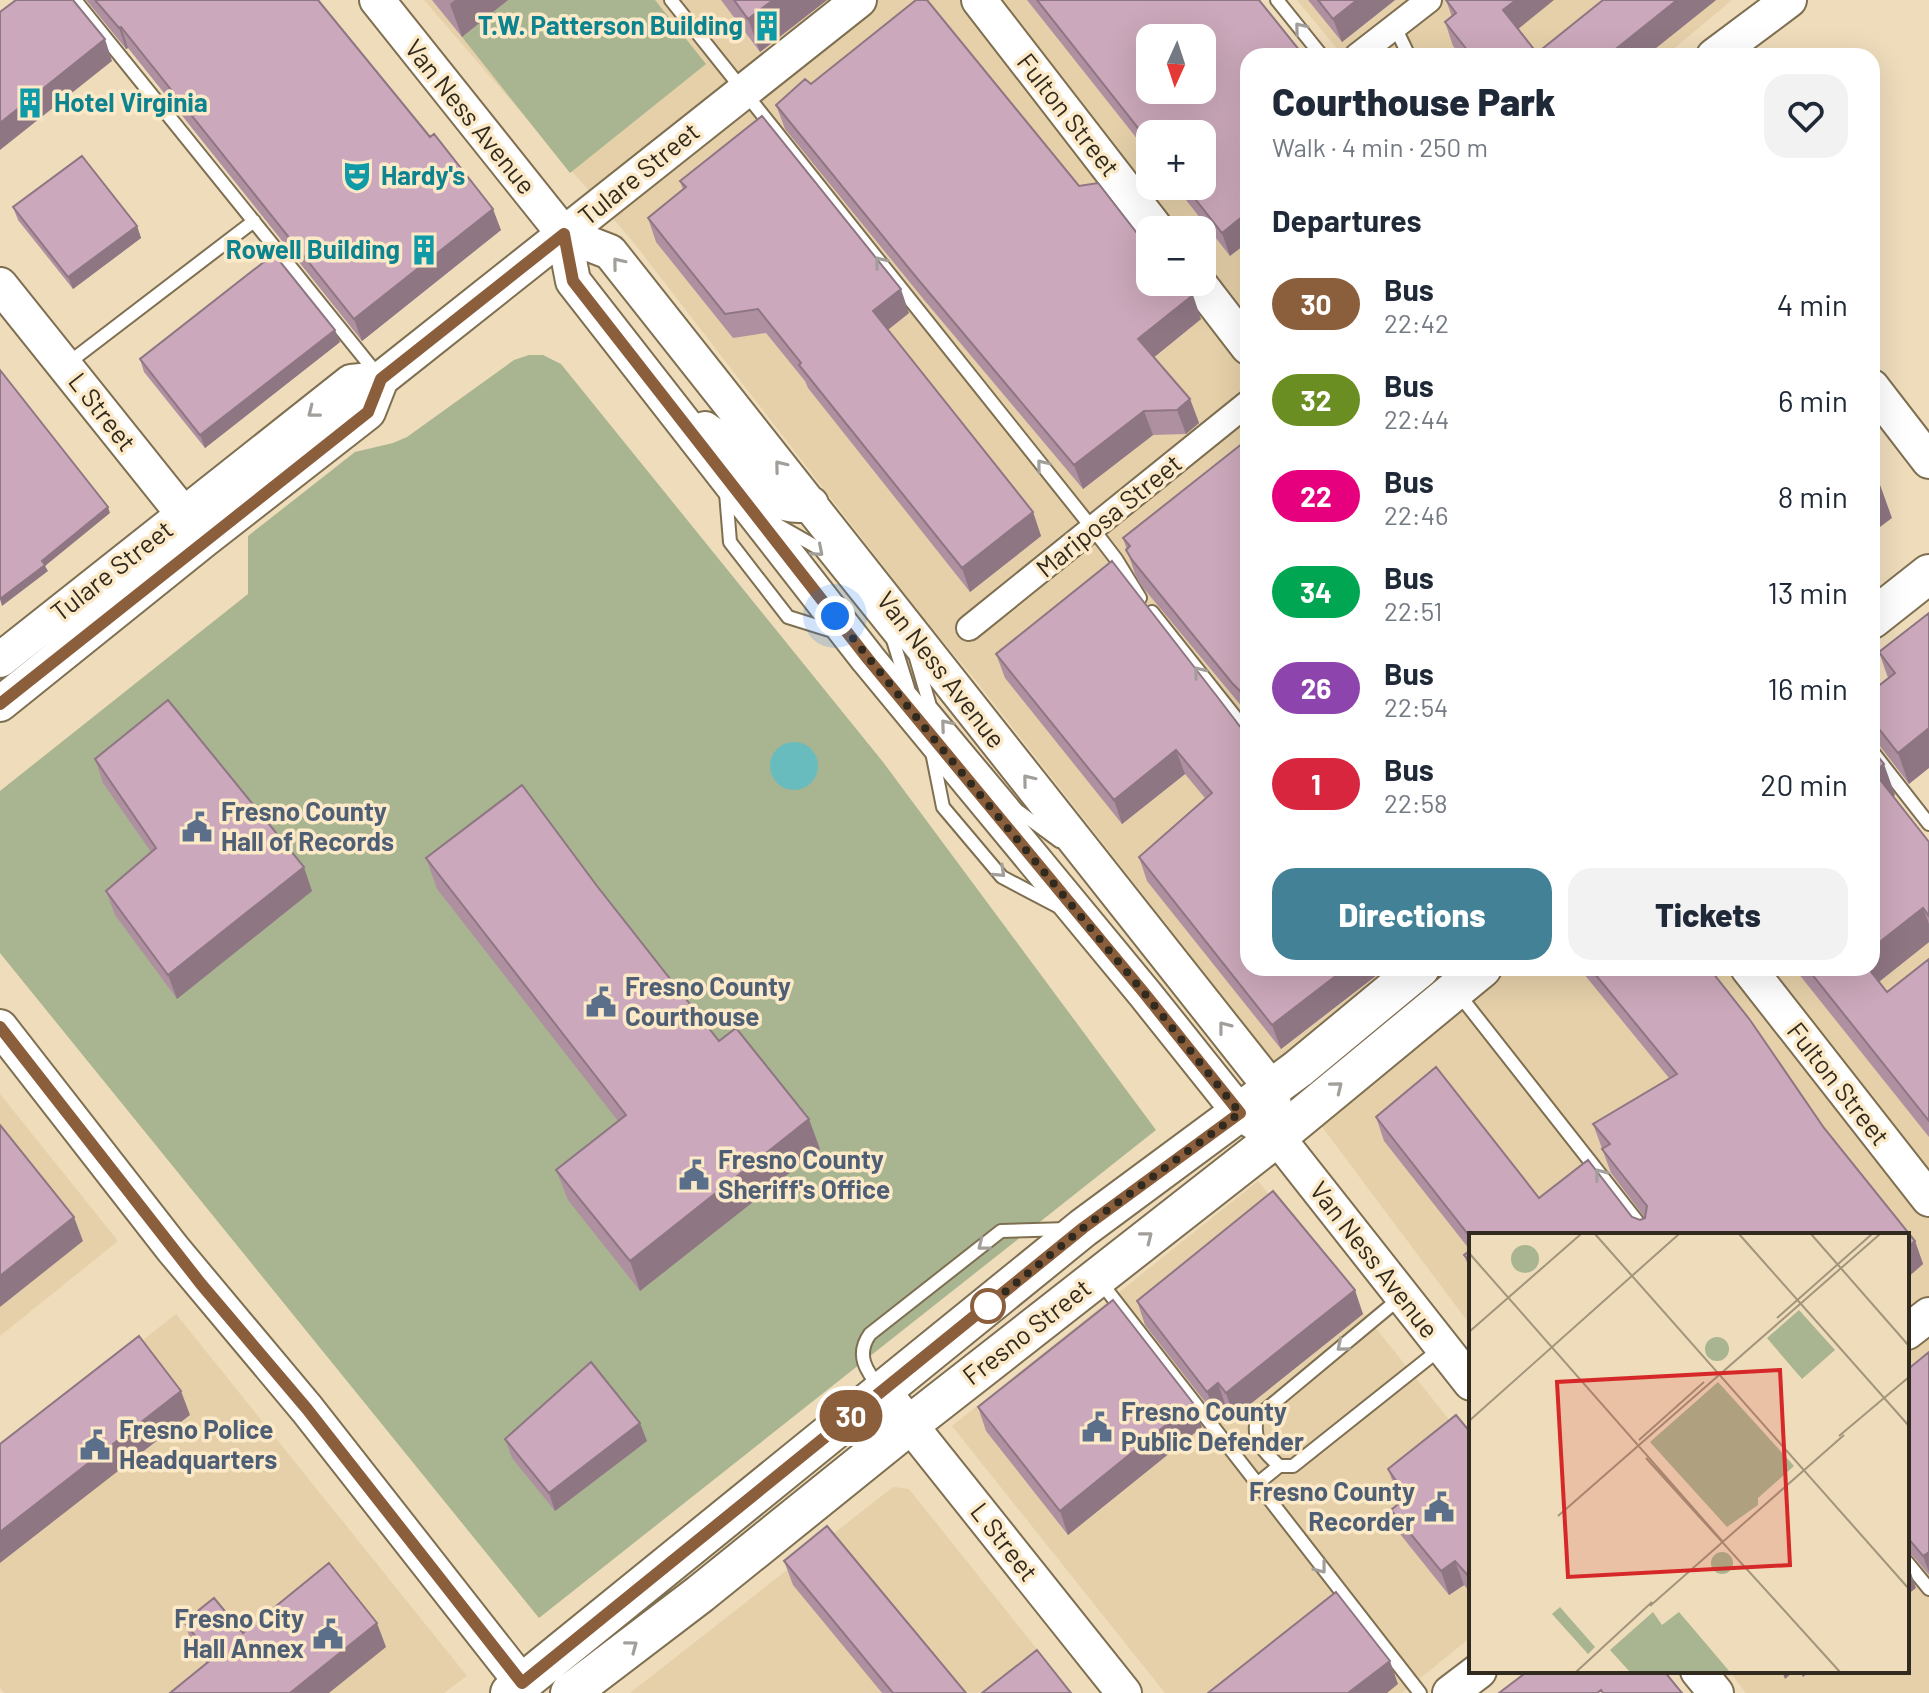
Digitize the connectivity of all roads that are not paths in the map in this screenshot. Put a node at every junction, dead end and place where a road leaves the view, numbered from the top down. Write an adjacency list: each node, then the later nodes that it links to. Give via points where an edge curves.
1 (75, 0): 16 (lane)
2 (377, 0): 17 (main road, Van Ness Avenue)
3 (671, 0): 14 (lane)
4 (859, 0): 14 (main road, Tulare Street)
5 (979, 0): 15 (main road, Fulton Street)
6 (1277, 0): 10 (lane, one-way to 6)
7 (1429, 0): 9 (street)
8 (1789, 0): 13 (main road)
9 (1395, 27): 11 (street); 12 (lane)
10 (1316, 48)
11 (1367, 48)
12 (1405, 48)
13 (1725, 48)
14 (743, 91): 17 (main road, Tulare Street); 31 (lane, one-way to 14)
15 (1146, 216)
16 (254, 221): 21 (lane); 22 (lane)
17 (564, 234): 22 (main road, Tulare Street); 24 (main road, Van Ness Avenue, via 573,281); 28 (main road, Van Ness Avenue, one-way to 17, via 610,252)
18 (0, 285): 21 (main road, L Street)
19 (1209, 296): 20 (main road)
20 (1240, 337)
21 (65, 366): 30 (main road, L Street)
22 (381, 379): 30 (main road, Tulare Street, via 351,382)
23 (1880, 397): 26 (main road)
24 (663, 398): 27 (main road, Van Ness Avenue); 28 (main road, via 742,457 773,498 797,507)
25 (1240, 410): 31 (street, Mariposa Street)
26 (1929, 461)
27 (725, 474): 29 (main road, Van Ness Avenue); 35 (lane, via 730,542 788,617)
28 (816, 501): 46 (main road, Van Ness Avenue, one-way to 28, via 907,628)
29 (753, 510): 35 (main road, Van Ness Avenue); 39 (lane, one-way to 39, via 820,549 893,640)
30 (194, 527): 36 (main road, Tulare Street); 37 (main road, Tulare Street)
31 (1093, 529): 34 (street, Mariposa Street); 38 (lane, one-way to 31, via 1133,589)
32 (1929, 574): 33 (main road)
33 (1880, 613)
34 (969, 628)
35 (851, 637): 39 (main road, Van Ness Avenue)
36 (0, 660)
37 (0, 704)
38 (1240, 723)
39 (922, 725): 47 (main road, Van Ness Avenue, one-way to 47)
40 (1880, 761): 41 (lane)
41 (1929, 824)
42 (1410, 976): 46 (main road, Fresno Street)
43 (1754, 976): 49 (main road, Fulton Street)
44 (1468, 979): 48 (main road, Fresno Street, one-way to 44); 51 (lane, one-way to 44)
45 (0, 1027): 68 (main road, via 182,1260 317,1421)
46 (1272, 1089): 47 (main road, Fresno Street); 48 (main road)
47 (1240, 1113): 48 (main road, Van Ness Avenue); 50 (main road, Fresno Street)
48 (1277, 1137): 52 (main road, Fresno Street, one-way to 48); 53 (main road, Van Ness Avenue)
49 (1929, 1199)
50 (1083, 1228): 58 (main road, Fresno Street); 58 (lane, one-way to 58, via 1001,1231 870,1334 862,1344 862,1356)
51 (1647, 1233)
52 (1097, 1277): 59 (main road, Fresno Street); 62 (lane)
53 (1403, 1296): 56 (main road, Van Ness Avenue); 61 (lane, one-way to 61, via 1257,1417 1254,1432 1261,1448)
54 (1929, 1315): 55 (main road)
55 (1909, 1330)
56 (1443, 1347): 57 (main road, Van Ness Avenue); 61 (lane, via 1293,1466)
57 (1469, 1380)
58 (883, 1391): 59 (main road, L Street); 60 (main road, Fresno Street)
59 (910, 1424): 65 (main road, Fresno Street); 70 (main road, L Street)
60 (837, 1427): 65 (main road, via 842,1450 838,1458 728,1551); 68 (main road, Fresno Street)
61 (1279, 1466): 62 (lane)
62 (1256, 1485): 71 (lane, one-way to 71)
63 (1909, 1564): 64 (lane)
64 (1929, 1589)
65 (700, 1594): 69 (main road, Fresno Street, one-way to 65)
66 (1476, 1673): 72 (main road)
67 (1700, 1673): 73 (main road)
68 (520, 1690)
69 (570, 1693)
70 (1124, 1693)
71 (1420, 1693)
72 (1450, 1693)
73 (1716, 1693)

